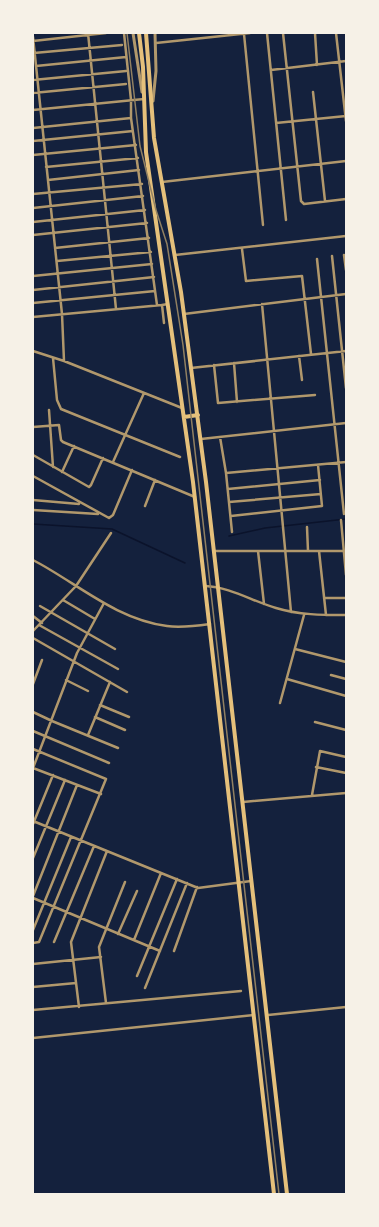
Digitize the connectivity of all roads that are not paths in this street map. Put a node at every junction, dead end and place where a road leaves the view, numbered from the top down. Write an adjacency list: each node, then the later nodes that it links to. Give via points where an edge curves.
1 (106, 33): 12 (street)
2 (124, 33): 20 (street)
3 (134, 33): 37 (street)
4 (139, 33): 37 (highway)
5 (146, 33): 40 (highway)
6 (155, 33): 16 (street)
7 (250, 33): 13 (street)
8 (267, 33): 27 (street)
9 (283, 33): 26 (street)
10 (315, 33): 24 (street)
11 (336, 33): 23 (street)
12 (88, 34): 15 (street); 18 (street)
13 (244, 34): 16 (street); 68 (street)
14 (33, 37): 15 (street)
15 (33, 41): 19 (street)
16 (156, 43): 40 (street)
17 (122, 45): 18 (street)
18 (89, 48): 19 (street); 21 (street)
19 (34, 53): 25 (street)
20 (126, 57): 21 (street); 38 (street)
21 (90, 61): 25 (street); 29 (street)
22 (346, 61): 23 (street)
23 (340, 62): 24 (street); 43 (street)
24 (317, 65): 26 (street)
25 (36, 66): 31 (street)
26 (287, 68): 27 (street); 48 (street)
27 (271, 70): 49 (street)
28 (126, 71): 29 (street)
29 (92, 74): 31 (street); 33 (street)
30 (33, 80): 31 (street)
31 (37, 80): 34 (street)
32 (126, 84): 33 (street)
33 (93, 87): 34 (street); 39 (street)
34 (38, 92): 36 (street); 41 (street)
35 (313, 92): 45 (street)
36 (33, 93)
37 (144, 99): 38 (street); 121 (highway, via 146,152)
38 (131, 100): 39 (street); 44 (street)
39 (95, 104): 41 (street); 46 (street)
40 (152, 104): 71 (highway, via 154,138)
41 (40, 109): 42 (street); 50 (street)
42 (33, 110)
43 (346, 116): 45 (street); 47 (street)
44 (131, 118): 46 (street); 52 (street)
45 (317, 119): 48 (street); 63 (street)
46 (96, 121): 50 (street); 53 (street)
47 (346, 121)
48 (293, 122): 49 (street); 65 (street)
49 (276, 124): 66 (street)
50 (42, 127): 51 (street); 54 (street)
51 (33, 128)
52 (134, 131): 53 (street); 56 (street)
53 (98, 135): 54 (street); 57 (street)
54 (43, 140): 55 (street); 59 (street)
55 (33, 141)
56 (136, 145): 57 (street); 60 (street)
57 (99, 149): 59 (street); 62 (street)
58 (33, 154): 59 (street)
59 (45, 154): 64 (street)
60 (138, 158): 62 (street); 67 (street)
61 (346, 161): 63 (street)
62 (101, 162): 64 (street); 69 (street)
63 (321, 164): 65 (street); 79 (street)
64 (46, 167): 70 (street)
65 (298, 167): 66 (street); 79 (street, via 302,203)
66 (281, 168): 68 (street); 85 (street)
67 (140, 170): 69 (street); 72 (street)
68 (257, 171): 71 (street); 88 (street)
69 (102, 174): 70 (street); 73 (street)
70 (48, 180): 74 (street)
71 (162, 182): 98 (highway)
72 (142, 184): 73 (street); 76 (street)
73 (103, 187): 74 (street); 78 (street)
74 (49, 193): 75 (street); 80 (street)
75 (33, 194)
76 (143, 196): 78 (street); 82 (street)
77 (346, 199): 79 (street)
78 (105, 200): 80 (street); 83 (street)
79 (325, 201)
80 (50, 206): 81 (street); 84 (street)
81 (33, 208)
82 (145, 210): 83 (street); 87 (street)
83 (106, 214): 84 (street); 89 (street)
84 (52, 220): 86 (street); 90 (street)
85 (286, 220)
86 (33, 222)
87 (147, 223): 89 (street); 93 (street)
88 (263, 225)
89 (108, 228): 90 (street); 94 (street)
90 (53, 233): 91 (street); 95 (street)
91 (33, 235)
92 (346, 236): 96 (street)
93 (149, 238): 94 (street); 97 (street)
94 (109, 242): 95 (street); 100 (street)
95 (55, 248): 103 (street)
96 (242, 248): 98 (street); 118 (street, via 245,280 248,282 300,275 303,278)
97 (150, 252): 100 (street); 104 (street)
98 (174, 255): 127 (highway)
99 (344, 255): 106 (street)
100 (110, 256): 103 (street); 105 (street)
101 (332, 256): 116 (street)
102 (317, 258): 117 (street)
103 (57, 261): 107 (street)
104 (152, 264): 105 (street); 109 (street)
105 (112, 269): 107 (street); 110 (street)
106 (346, 270)
107 (58, 274): 108 (street); 111 (street)
108 (33, 276)
109 (154, 277): 110 (street); 113 (street)
110 (113, 282): 111 (street); 115 (street)
111 (59, 287): 112 (street); 119 (street)
112 (33, 290)
113 (156, 291): 115 (street); 123 (street)
114 (346, 294): 116 (street)
115 (114, 295): 119 (street); 125 (street)
116 (336, 295): 117 (street); 132 (street)
117 (321, 297): 118 (street); 133 (street)
118 (305, 299): 122 (street); 134 (street)
119 (61, 300): 120 (street); 126 (street)
120 (33, 303)
121 (168, 304): 124 (street); 148 (highway)
122 (262, 304): 127 (street); 137 (street)
123 (157, 305): 124 (street); 125 (street)
124 (162, 305): 129 (street)
125 (116, 309): 126 (street)
126 (62, 314): 128 (street); 138 (street)
127 (184, 314): 141 (highway)
128 (33, 317)
129 (164, 323)
130 (346, 350): 132 (street)
131 (33, 351): 136 (street)
132 (342, 351): 133 (street); 143 (street)
133 (327, 352): 134 (street); 153 (street)
134 (311, 354): 135 (street)
135 (299, 356): 137 (street); 142 (street)
136 (53, 358): 138 (street); 157 (street, via 58,405 62,409)
137 (266, 360): 139 (street); 146 (street)
138 (64, 361): 144 (street)
139 (234, 363): 140 (street); 147 (street)
140 (214, 365): 141 (street); 147 (street, via 218,403)
141 (191, 368): 150 (highway)
142 (302, 380)
143 (346, 388)
144 (144, 393): 148 (street); 157 (street)
145 (315, 395): 146 (street)
146 (270, 400): 147 (street); 156 (street)
147 (237, 402)
148 (183, 408): 151 (highway)
149 (49, 410): 154 (street)
150 (198, 415): 151 (highway); 159 (highway)
151 (184, 417): 179 (highway)
152 (346, 423): 153 (street)
153 (334, 424): 156 (street); 166 (street)
154 (50, 426): 155 (street); 160 (street, via 59,425 62,441); 168 (street)
155 (33, 427)
156 (273, 431): 158 (street); 169 (street)
157 (125, 435): 162 (street); 164 (street)
158 (220, 437): 159 (street); 172 (street)
159 (201, 439): 194 (highway)
160 (74, 446): 163 (street); 171 (street)
161 (33, 455): 168 (street)
162 (180, 457)
163 (103, 458): 164 (street); 171 (street, via 88,488)
164 (113, 462): 170 (street)
165 (346, 462): 166 (street)
166 (339, 463): 167 (street); 187 (street)
167 (318, 465): 169 (street); 175 (street)
168 (53, 467): 171 (street)
169 (277, 469): 172 (street); 176 (street)
170 (132, 470): 174 (street); 188 (street, via 113,516 109,518)
171 (62, 472)
172 (226, 473): 177 (street)
173 (33, 476): 183 (street)
174 (155, 480): 179 (street); 184 (street)
175 (320, 480): 176 (street); 178 (street)
176 (279, 484): 177 (street); 180 (street)
177 (228, 489): 182 (street)
178 (321, 494): 180 (street); 186 (street, via 322,506)
179 (195, 497): 203 (highway)
180 (280, 498): 182 (street); 186 (street)
181 (33, 500): 183 (street)
182 (229, 502): 189 (street)
183 (81, 504): 188 (street)
184 (145, 506)
185 (33, 510): 188 (street)
186 (281, 510): 189 (street); 196 (street)
187 (344, 514)
188 (100, 515)
189 (230, 516): 192 (street)
190 (341, 520): 199 (street)
191 (306, 527): 197 (street)
192 (232, 532)
193 (111, 533): 202 (street)
194 (214, 551): 195 (street); 204 (highway)
195 (258, 551): 196 (street); 209 (street)
196 (285, 551): 197 (street); 211 (street)
197 (308, 551): 198 (street)
198 (318, 551): 199 (street); 205 (street)
199 (345, 551): 201 (street)
200 (33, 560): 202 (street)
201 (346, 575)
202 (76, 586): 207 (street); 208 (street)
203 (205, 586): 204 (street); 219 (highway)
204 (218, 586): 209 (street); 266 (highway)
205 (324, 598): 206 (street); 214 (street)
206 (346, 598)
207 (64, 600): 212 (street); 217 (street)
208 (104, 603): 217 (street); 219 (street, via 130,617 166,626)
209 (264, 604): 211 (street)
210 (40, 606): 212 (street)
211 (292, 612): 213 (street)
212 (52, 613): 218 (street); 222 (street)
213 (304, 615): 214 (street); 226 (street)
214 (326, 615): 215 (street)
215 (346, 615)
216 (33, 616): 218 (street)
217 (96, 619): 222 (street)
218 (42, 623): 220 (street)
219 (210, 624): 279 (highway)
220 (39, 625): 221 (street); 224 (street)
221 (33, 631)
222 (88, 633): 224 (street); 225 (street)
223 (33, 638): 228 (street)
224 (80, 648): 228 (street); 230 (street)
225 (115, 649)
226 (295, 649): 229 (street); 232 (street)
227 (42, 660): 236 (street)
228 (74, 660): 234 (street); 235 (street)
229 (346, 662)
230 (118, 669)
231 (331, 675): 233 (street)
232 (287, 679): 239 (street); 240 (street)
233 (346, 679)
234 (66, 680): 237 (street); 245 (street)
235 (110, 682): 238 (street); 241 (street)
236 (33, 684)
237 (88, 690)
238 (127, 692)
239 (346, 696)
240 (280, 703)
241 (100, 705): 243 (street); 244 (street)
242 (33, 712): 245 (street)
243 (95, 717): 247 (street); 250 (street)
244 (129, 717)
245 (52, 721): 250 (street); 251 (street)
246 (315, 722): 248 (street)
247 (125, 730)
248 (346, 730)
249 (33, 731): 251 (street)
250 (88, 735): 252 (street)
251 (46, 737): 254 (street); 256 (street)
252 (118, 748)
253 (33, 749): 254 (street)
254 (40, 752): 258 (street); 264 (street, via 106,778)
255 (346, 757): 257 (street, via 320,751)
256 (109, 763)
257 (316, 767): 259 (street); 265 (street)
258 (33, 768): 260 (street)
259 (346, 773)
260 (53, 775): 261 (street); 267 (street)
261 (65, 780): 262 (street); 268 (street)
262 (77, 785): 264 (street); 269 (street)
263 (346, 793): 265 (street)
264 (101, 794): 271 (street)
265 (312, 796): 266 (street)
266 (243, 802): 277 (highway)
267 (33, 822): 268 (street)
268 (46, 826): 269 (street); 274 (street)
269 (58, 831): 270 (street); 283 (street)
270 (71, 836): 271 (street); 284 (street)
271 (82, 841): 272 (street); 285 (street)
272 (94, 846): 273 (street); 286 (street)
273 (108, 851): 275 (street); 287 (street)
274 (33, 858)
275 (161, 873): 276 (street); 291 (street)
276 (177, 879): 280 (street); 294 (street)
277 (252, 881): 279 (street); 310 (highway)
278 (125, 882): 288 (street)
279 (239, 882): 281 (street); 309 (highway)
280 (187, 883): 281 (street); 295 (street)
281 (197, 887): 296 (street)
282 (137, 891): 290 (street)
283 (33, 897): 284 (street)
284 (43, 903): 285 (street); 289 (street)
285 (54, 907): 286 (street); 293 (street, via 39,942)
286 (66, 912): 287 (street); 292 (street)
287 (80, 918): 288 (street); 298 (street, via 72,942)
288 (106, 928): 290 (street); 297 (street, via 100,947)
289 (33, 930)
290 (118, 934): 291 (street)
291 (134, 940): 294 (street)
292 (54, 942)
293 (33, 943)
294 (149, 947): 295 (street); 300 (street)
295 (160, 951): 303 (street)
296 (174, 951)
297 (101, 957): 298 (street); 305 (street)
298 (73, 960): 299 (street); 301 (street)
299 (33, 964)
300 (137, 976)
301 (76, 983): 302 (street); 306 (street)
302 (33, 987)
303 (145, 988)
304 (241, 991): 305 (street)
305 (106, 1003): 306 (street)
306 (78, 1006): 308 (street)
307 (346, 1007): 310 (street)
308 (33, 1010)
309 (254, 1015): 311 (street); 312 (highway)
310 (268, 1015): 313 (highway)
311 (33, 1038)
312 (274, 1194)
313 (287, 1194)

